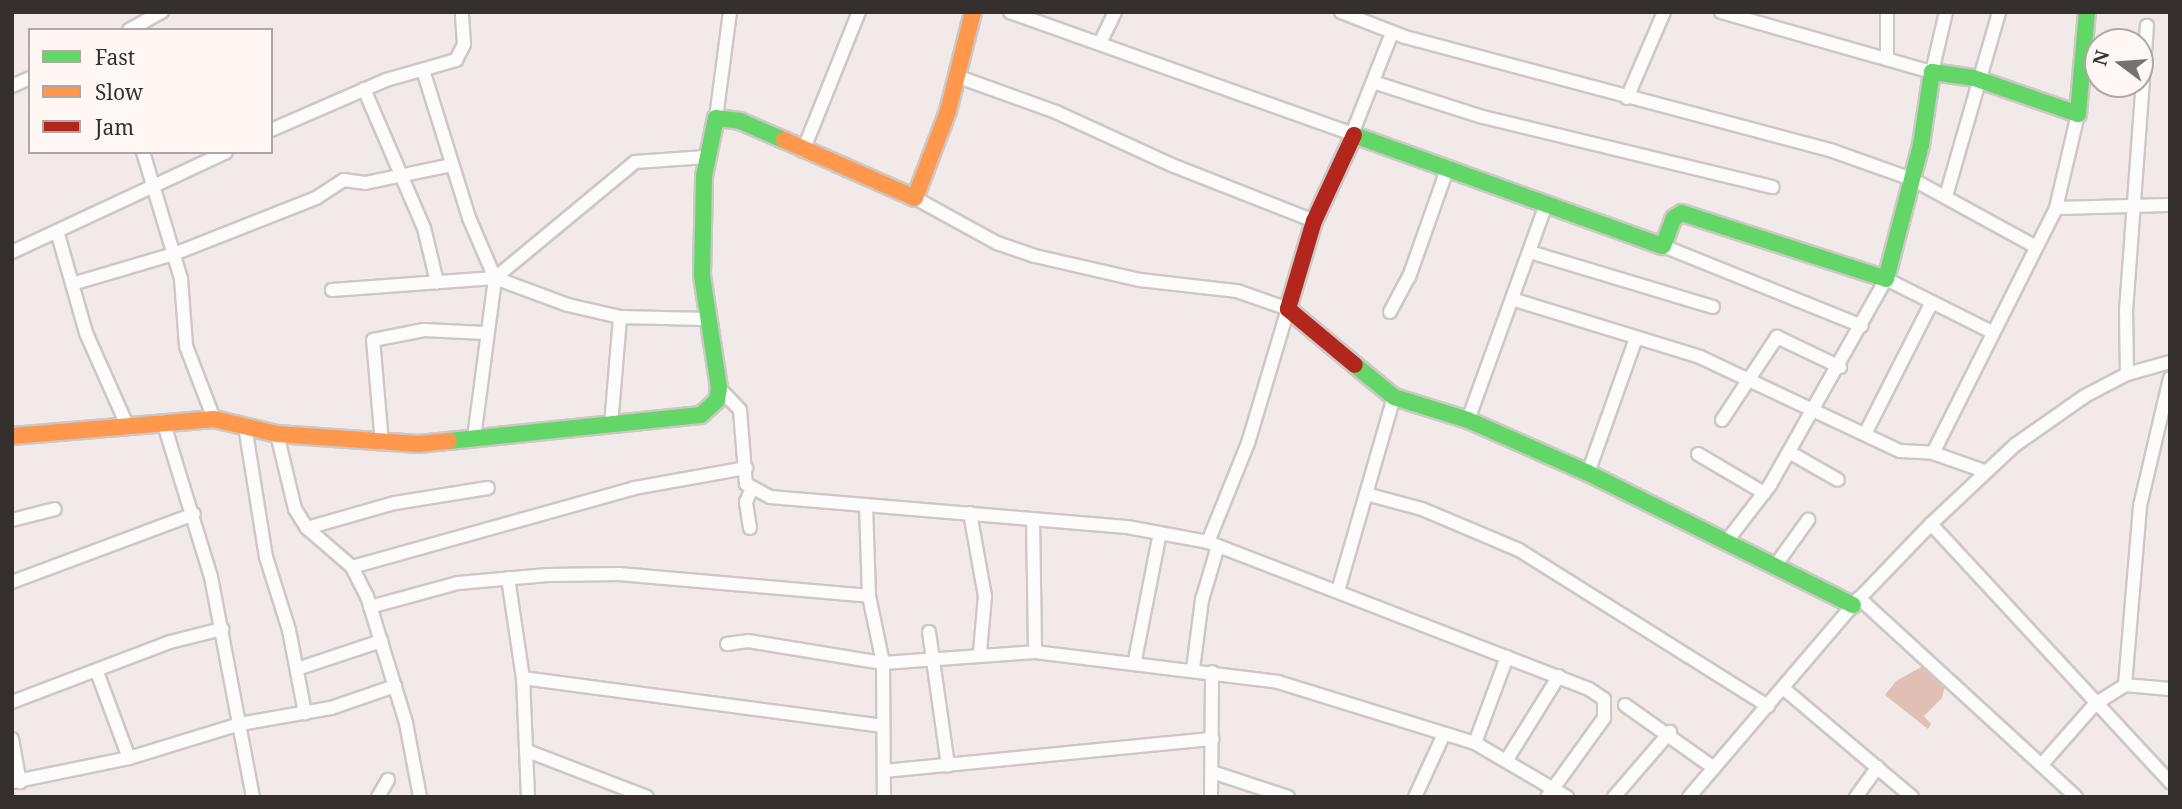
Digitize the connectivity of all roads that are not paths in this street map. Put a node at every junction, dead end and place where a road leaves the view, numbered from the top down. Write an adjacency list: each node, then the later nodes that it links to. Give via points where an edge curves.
1 (162, 12): 16 (street)
2 (463, 12): 20 (street, via 462,55)
3 (730, 12): 30 (street)
4 (859, 12): 33 (street)
5 (973, 12): 22 (street)
6 (1010, 12): 18 (street)
7 (1115, 12): 18 (street)
8 (1340, 12): 17 (street)
9 (1664, 12): 28 (street)
10 (1721, 12): 19 (street)
11 (1886, 12): 19 (street)
12 (1946, 12): 21 (street)
13 (1999, 12): 24 (street)
14 (2087, 12): 29 (street)
15 (2147, 26): 47 (street, via 2148,66)
16 (133, 28)
17 (1392, 33): 25 (street); 28 (street)
18 (1101, 41): 32 (street)
19 (1887, 57): 21 (street)
20 (423, 70): 27 (street); 37 (street)
21 (1932, 72): 24 (street); 40 (street)
22 (956, 76): 44 (street, via 933,158); 49 (street, via 1056,112 1172,165)
23 (28, 79): 26 (street)
24 (1983, 81): 29 (street); 43 (street)
25 (1373, 82): 32 (street); 42 (street, via 1483,117)
26 (12, 86)
27 (364, 89): 31 (street); 39 (street)
28 (1627, 97): 40 (street, via 1830,150)
29 (2078, 114): 48 (street)
30 (716, 118): 33 (street, via 740,121); 36 (street)
31 (273, 129)
32 (1352, 134): 38 (street); 49 (street)
33 (803, 150): 44 (street)
34 (144, 154): 41 (street)
35 (222, 154): 41 (street)
36 (706, 158): 56 (street, via 635,162); 67 (street, via 702,275)
37 (452, 165): 39 (street); 56 (street)
38 (1448, 167): 45 (street); 65 (street, via 1409,277)
39 (402, 176): 55 (street, via 365,183 344,180 316,198); 58 (street, via 424,228)
40 (1912, 179): 43 (street); 57 (street)
41 (157, 185): 50 (street); 55 (street)
42 (1773, 187)
43 (1946, 196): 52 (street)
44 (915, 198): 64 (street, via 997,243 1035,256 1140,280 1237,291)
45 (1546, 205): 51 (street); 54 (street)
46 (2170, 205): 47 (street)
47 (2134, 206): 48 (street); 74 (street)
48 (2056, 208): 52 (street)
49 (1314, 221): 64 (street)
50 (57, 231): 53 (street); 59 (street)
51 (1663, 246): 57 (street, via 1674,218 1682,214); 68 (street)
52 (2036, 247): 69 (street)
53 (12, 252)
54 (1531, 252): 61 (street); 63 (street)
55 (174, 254): 59 (street); 80 (street, via 185,304 186,345)
56 (495, 278): 58 (street); 66 (street, via 568,305); 70 (street)
57 (1886, 279): 62 (street); 68 (street)
58 (437, 282): 60 (street)
59 (72, 284): 84 (street, via 86,333)
60 (332, 290)
61 (1515, 300): 71 (street); 81 (street)
62 (1932, 302): 69 (street); 88 (street)
63 (1713, 307)
64 (1288, 309): 78 (street); 115 (street)
65 (1390, 312)
66 (620, 317): 67 (street); 86 (street)
67 (706, 319): 77 (street)
68 (1862, 326): 73 (street)
69 (1990, 331): 93 (street)
70 (485, 332): 90 (street); 91 (street, via 424,330 373,340)
71 (1636, 338): 75 (street); 97 (street)
72 (2170, 362): 74 (street)
73 (1840, 367): 75 (street, via 1777,337); 79 (street)
74 (2127, 374): 96 (street, via 2085,396)
75 (1749, 378): 79 (street); 82 (street)
76 (2170, 378): 140 (street, via 2142,490)
77 (719, 388): 86 (street, via 717,400 701,415); 95 (street, via 740,410)
78 (1394, 397): 81 (street); 102 (street)
79 (1815, 408): 88 (street); 92 (street)
80 (214, 419): 83 (street); 85 (street)
81 (1468, 420): 97 (street)
82 (1722, 420)
83 (163, 421): 84 (street); 106 (street)
84 (127, 425): 89 (street)
85 (245, 425): 87 (street); 134 (street, via 265,557)
86 (611, 425): 90 (street)
87 (277, 434): 91 (street); 111 (street, via 295,509)
88 (1865, 434): 93 (street, via 1900,451)
89 (12, 436)
90 (474, 438): 91 (street)
91 (382, 444)
92 (1789, 452): 98 (street); 101 (street)
93 (1933, 453): 96 (street)
94 (1698, 454): 101 (street)
95 (746, 468): 100 (street); 117 (street, via 635,488)
96 (1984, 471): 110 (street)
97 (1588, 473): 114 (street)
98 (1838, 480)
99 (488, 488): 111 (street, via 395,503)
100 (751, 490): 103 (street, via 804,504); 112 (street, via 746,502)
101 (1764, 493): 114 (street)
102 (1366, 494): 120 (street); 147 (street, via 1422,509 1519,550)
103 (866, 505): 105 (street); 121 (street)
104 (55, 509): 108 (street)
105 (970, 513): 107 (street); 128 (street, via 985,596)
106 (194, 514): 119 (street); 124 (street)
107 (1033, 519): 113 (street); 129 (street)
108 (12, 520)
109 (1808, 520): 116 (street)
110 (1931, 524): 122 (street); 145 (street)
111 (307, 528): 117 (street)
112 (750, 528)
113 (1160, 533): 115 (street); 132 (street)
114 (1726, 542): 116 (street)
115 (1213, 544): 120 (street); 135 (street)
116 (1775, 566): 122 (street)
117 (352, 567): 123 (street)
118 (508, 578): 121 (street, via 619,574); 123 (street, via 422,591); 139 (street)
119 (12, 582)
120 (1338, 591): 131 (street)
121 (869, 596): 133 (street)
122 (1856, 601): 142 (street); 159 (street)
123 (370, 607): 126 (street)
124 (222, 629): 136 (street, via 170,642); 149 (street)
125 (929, 632): 130 (street)
126 (382, 641): 134 (street); 141 (street)
127 (727, 644): 133 (street, via 748,641)
128 (980, 652): 129 (street); 130 (street)
129 (1035, 652): 132 (street)
130 (935, 657): 133 (street); 160 (street)
131 (1507, 657): 138 (street); 155 (street)
132 (1135, 660): 135 (street)
133 (883, 663): 150 (street)
134 (297, 669): 148 (street)
135 (1193, 669): 137 (street)
136 (97, 672): 144 (street); 157 (street)
137 (1212, 672): 152 (street, via 1302,689); 154 (street)
138 (1559, 676): 158 (street); 168 (street, via 1604,699 1608,708)
139 (523, 678): 150 (street); 156 (street)
140 (2125, 685): 143 (street); 145 (street)
141 (395, 686): 148 (street); 171 (street)
142 (1783, 688): 147 (street); 161 (street)
143 (2170, 689)
144 (12, 702)
145 (2095, 704): 159 (street); 167 (street)
146 (1625, 705): 151 (street)
147 (1768, 706): 162 (street)
148 (305, 713): 149 (street)
149 (240, 724): 157 (street); 169 (street)
150 (884, 726): 163 (street)
151 (1670, 732): 162 (street); 179 (street)
152 (1444, 734): 155 (street); 177 (street)
153 (12, 739): 166 (street)
154 (1212, 739): 160 (street); 164 (street)
155 (1475, 743): 158 (street)
156 (530, 752): 172 (street); 173 (street)
157 (129, 758): 166 (street)
158 (1506, 761): 168 (street)
159 (2043, 763): 183 (street)
160 (948, 766): 163 (street)
161 (1878, 767): 181 (street); 182 (street)
162 (1714, 768): 180 (street)
163 (885, 771): 174 (street)
164 (1212, 772): 175 (street); 176 (street)
165 (388, 780): 170 (street)
166 (16, 782)
167 (2170, 782)
168 (1550, 792): 178 (street)
169 (253, 797)
170 (378, 797)
171 (420, 797)
172 (527, 797)
173 (648, 797)
174 (884, 797)
175 (1211, 797)
176 (1288, 797)
177 (1415, 797)
178 (1567, 797)
179 (1614, 797)
180 (1689, 797)
181 (1856, 797)
182 (1912, 797)
183 (2076, 797)

